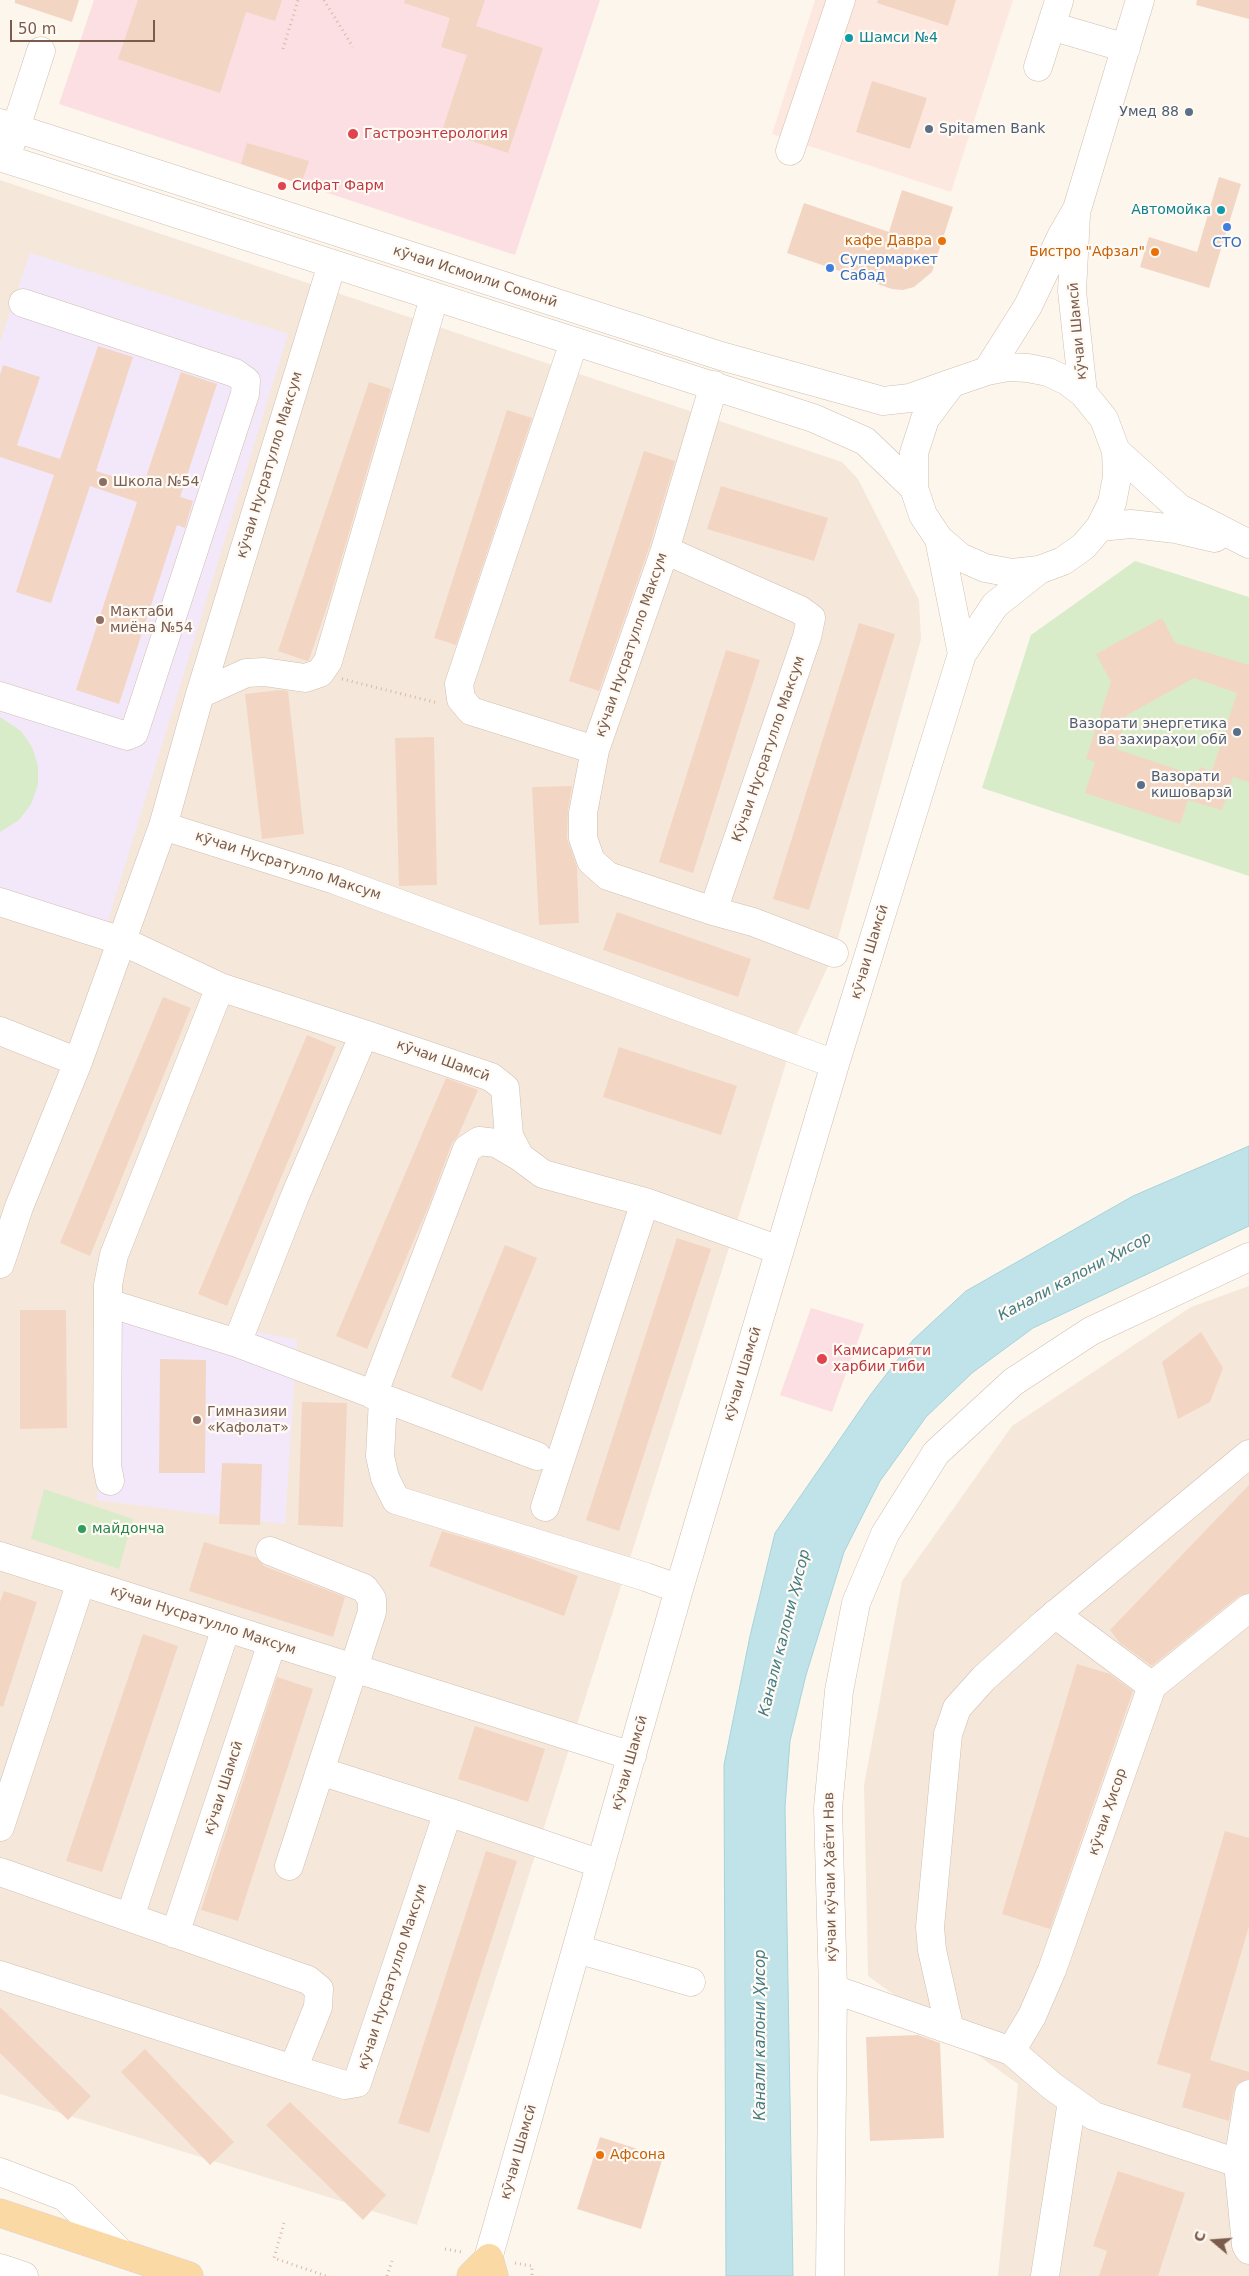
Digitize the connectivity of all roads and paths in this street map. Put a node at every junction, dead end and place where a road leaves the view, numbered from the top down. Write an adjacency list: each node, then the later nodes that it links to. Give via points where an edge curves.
1 (298, 0): 7 (path)
2 (324, 0): 8 (path)
3 (841, 0): 13 (street)
4 (1059, 0): 6 (street)
5 (1140, 0): 9 (street, кӯчаи Шамсӣ)
6 (1051, 26): 9 (street); 11 (street)
7 (282, 48)
8 (353, 48)
9 (1126, 48): 15 (street, кӯчаи Шамсӣ)
10 (41, 51): 12 (street)
11 (1038, 67)
12 (8, 126): 14 (street); 21 (street, кӯчаи Исмоили Сомонӣ, via 704,351 883,401 910,398)
13 (790, 150)
14 (3, 158): 16 (street)
15 (1077, 209): 20 (street, кӯчаи Шамсӣ, via 1028,306); 23 (street, кӯчаи Шамсӣ, via 1072,291)
16 (332, 264): 17 (street); 33 (street, кӯчаи Нусратулло Максум)
17 (434, 298): 19 (street); 32 (street, via 328,661)
18 (23, 304): 34 (street, via 235,373 246,381 245,394 134,733 122,735)
19 (574, 342): 22 (street); 35 (street, via 459,684 461,699)
20 (987, 371): 21 (street, кӯчаи Шамсӣ); 23 (street, кӯчаи Шамсӣ, via 1008,367 1035,369 1067,381)
21 (952, 383): 25 (street, кӯчаи Шамсӣ, via 926,419 914,453)
22 (714, 385): 25 (street, via 813,418 865,441); 29 (street, кӯчаи Нусратулло Максум)
23 (1083, 393): 24 (street, кӯчаи Шамсӣ, via 1104,419)
24 (1116, 450): 26 (street, кӯчаи Шамсӣ, via 1117,477 1112,503); 28 (street, via 1179,508)
25 (914, 488): 27 (street, кӯчаи Шамсӣ, via 923,515)
26 (1100, 527): 28 (street, via 1131,524 1176,529); 30 (street, кӯчаи Шамсӣ, via 1084,546)
27 (939, 539): 30 (street, кӯчаи Шамсӣ, via 960,557 985,568 1012,573); 31 (street, кӯчаи Шамсӣ)
28 (1249, 545)
29 (665, 550): 36 (street, кӯчаи Нусратулло Максум); 39 (street, Кӯчаи Нусратулло Максум, via 800,610 811,618 808,637)
30 (1039, 570): 31 (street, кӯчаи Шамсӣ, via 995,605)
31 (962, 654): 46 (street, кӯчаи Шамсӣ)
32 (320, 673): 33 (street, via 306,678 246,673); 35 (path)
33 (200, 694): 37 (street, кӯчаи Нусратулло Максум)
34 (0, 696)
35 (471, 711): 36 (street, кӯчаи Нусратулло Максум)
36 (595, 750): 39 (street, via 583,813 583,838 591,861 608,876)
37 (163, 826): 40 (street, кӯчаи Нусратулло Максум); 46 (street, кӯчаи Нусратулло Максум, via 335,880)
38 (0, 902): 40 (street)
39 (713, 911): 41 (street, via 753,922)
40 (122, 941): 42 (street); 45 (street, кӯчаи Нусратулло Максум)
41 (834, 954)
42 (220, 987): 44 (street); 53 (street, via 114,1256)
43 (0, 1031): 45 (street)
44 (364, 1034): 47 (street, кӯчаи Шамсӣ, via 491,1077 505,1088 509,1136); 54 (street)
45 (78, 1062): 49 (street, кӯчаи Нусратулло Максум)
46 (835, 1064): 50 (street, кӯчаи Шамсӣ)
47 (520, 1157): 48 (street, кӯчаи Шамсӣ, via 543,1174); 55 (street, via 496,1143 479,1141 468,1149)
48 (646, 1202): 50 (street, кӯчаи Шамсӣ); 59 (street)
49 (10, 1205): 52 (street, кӯчаи Нусратулло Максум)
50 (780, 1250): 63 (street, кӯчаи Шамсӣ)
51 (1249, 1257): 82 (street, кӯчаи кӯчаи Ҳаёти Нав, via 1091,1331 1013,1382 936,1453 885,1534 856,1602 839,1691 828,1808)
52 (0, 1264)
53 (108, 1303): 54 (street); 58 (street)
54 (237, 1343): 55 (street)
55 (378, 1397): 57 (street); 63 (street, via 380,1456 396,1500)
56 (1249, 1454): 65 (street)
57 (537, 1456)
58 (110, 1481)
59 (544, 1507)
60 (270, 1551): 68 (street, via 364,1588 372,1599 372,1612)
61 (0, 1556): 62 (street, кӯчаи Нусратулло Максум)
62 (81, 1582): 66 (street, кӯчаи Нусратулло Максум); 73 (street)
63 (679, 1589): 70 (street, кӯчаи Шамсӣ)
64 (1249, 1608): 69 (street)
65 (1055, 1614): 69 (street); 83 (street, via 984,1678 957,1708 948,1734 930,1928)
66 (226, 1628): 67 (street, кӯчаи Нусратулло Максум); 77 (street)
67 (272, 1643): 68 (street, кӯчаи Нусратулло Максум); 78 (street, кӯчаи Шамсӣ)
68 (354, 1669): 70 (street, кӯчаи Нусратулло Максум); 71 (street)
69 (1152, 1686): 84 (street, кӯчаи Ҳисор, via 1052,1970 1032,2016)
70 (632, 1756): 74 (street, кӯчаи Шамсӣ)
71 (320, 1771): 72 (street); 75 (street)
72 (448, 1812): 74 (street); 85 (street, кӯчаи Нусратулло Максум, via 357,2083 345,2085)
73 (0, 1827)
74 (601, 1864): 79 (street, кӯчаи Шамсӣ)
75 (288, 1866)
76 (0, 1872): 77 (street)
77 (130, 1917): 78 (street)
78 (176, 1934): 85 (street, via 308,1980 319,1989 318,2007)
79 (577, 1949): 81 (street); 96 (street, кӯчаи Шамсӣ)
80 (0, 1975): 85 (street, кӯчаи Нусратулло Максум)
81 (691, 1982)
82 (833, 1989): 83 (street); 101 (street, кӯчаи кӯчаи Ҳаёти Нав)
83 (950, 2030): 84 (street)
84 (1011, 2051): 87 (street)
85 (293, 2069)
86 (1249, 2094): 88 (street)
87 (1072, 2101): 88 (street, via 1094,2116); 102 (street)
88 (1238, 2163): 92 (street)
89 (0, 2172): 93 (street, via 66,2197)
90 (0, 2213): 93 (main road)
91 (284, 2223): 99 (path, via 274,2258)
92 (1249, 2250)
93 (120, 2253): 98 (main road)
94 (392, 2261): 100 (path)
95 (0, 2268): 97 (street)
96 (485, 2272)
97 (24, 2276)
98 (188, 2276)
99 (326, 2276)
100 (387, 2276)
101 (830, 2276)
102 (1045, 2276)

